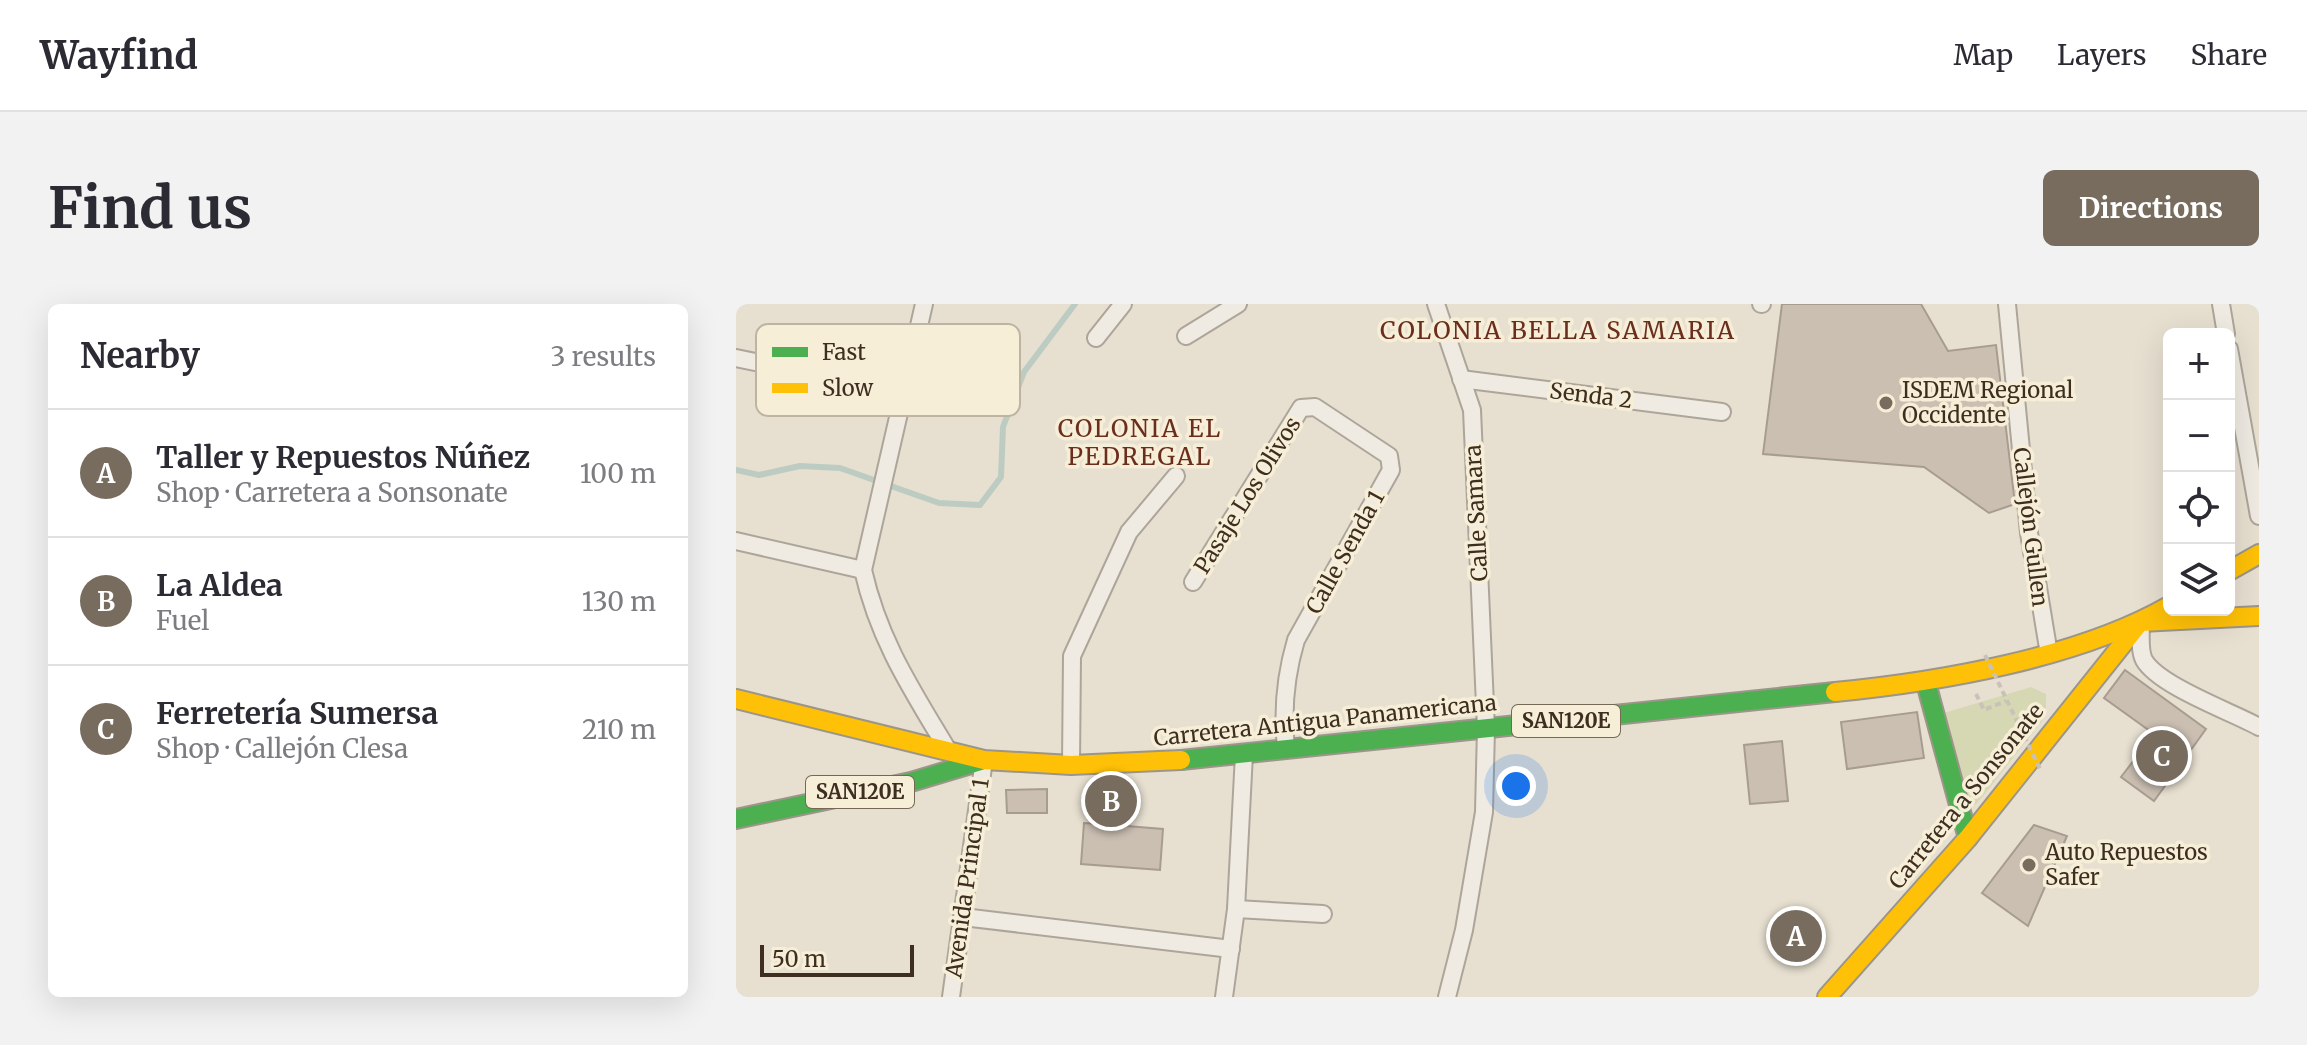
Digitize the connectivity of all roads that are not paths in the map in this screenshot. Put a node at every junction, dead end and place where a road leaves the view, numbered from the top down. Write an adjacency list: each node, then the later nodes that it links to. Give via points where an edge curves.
1 (924, 304): 7 (street)
2 (1123, 304): 10 (street)
3 (1238, 304): 9 (street)
4 (1436, 304): 13 (street, Calle Samara)
5 (2007, 304): 28 (street, Callejón Gullen, via 2029,533)
6 (2221, 304): 8 (street)
7 (920, 324)
8 (2225, 328)
9 (1186, 336)
10 (1096, 338)
11 (736, 358): 12 (street)
12 (756, 362)
13 (1461, 379): 16 (street, Senda 2); 32 (street, Calle Samara, via 1472,410)
14 (2235, 382): 19 (street)
15 (1301, 408): 24 (street, Pasaje Los Olivos); 33 (street, Calle Senda 1, via 1315,407 1389,456 1391,470 1296,640 1282,715)
16 (1722, 412)
17 (900, 416): 23 (street)
18 (1176, 476): 37 (street, via 1129,532 1072,656)
19 (2259, 516)
20 (736, 541): 23 (street)
21 (2259, 554): 22 (main road)
22 (2235, 568)
23 (863, 570): 34 (street, via 873,614 891,655)
24 (1193, 582)
25 (2163, 609): 27 (main road)
26 (2259, 616): 27 (main road)
27 (2141, 622): 28 (main road, Carretera Antigua Panamericana / SAN120E); 31 (street, via 2142,657 2149,666); 39 (main road, Carretera a Sonsonate)
28 (2049, 654): 29 (main road, Carretera Antigua Panamericana / SAN120E)
29 (1926, 683): 32 (main road, Carretera Antigua Panamericana / SAN120E); 39 (main road)
30 (736, 699): 34 (main road, Carretera Antigua Panamericana / SAN120E)
31 (2259, 727)
32 (1486, 728): 33 (main road, Carretera Antigua Panamericana / SAN120E); 47 (street, Calle Samara, via 1484,812)
33 (1286, 748): 35 (main road, Carretera Antigua Panamericana / SAN120E)
34 (949, 752): 36 (main road, Carretera Antigua Panamericana / SAN120E)
35 (1244, 754): 37 (main road, Carretera Antigua Panamericana / SAN120E); 40 (street)
36 (984, 760): 37 (main road, Carretera Antigua Panamericana / SAN120E); 38 (main road, Carretera Antigua Panamericana / SAN120E, via 911,782); 42 (street, Avenida Principal 1)
37 (1071, 765)
38 (736, 819)
39 (1968, 838): 44 (main road, Carretera a Sonsonate)
40 (1236, 909): 41 (street); 43 (street)
41 (1323, 914)
42 (963, 917): 43 (street); 45 (street, Avenida Principal 1)
43 (1231, 949): 46 (street)
44 (1830, 996)
45 (951, 997)
46 (1224, 997)
47 (1447, 997)

